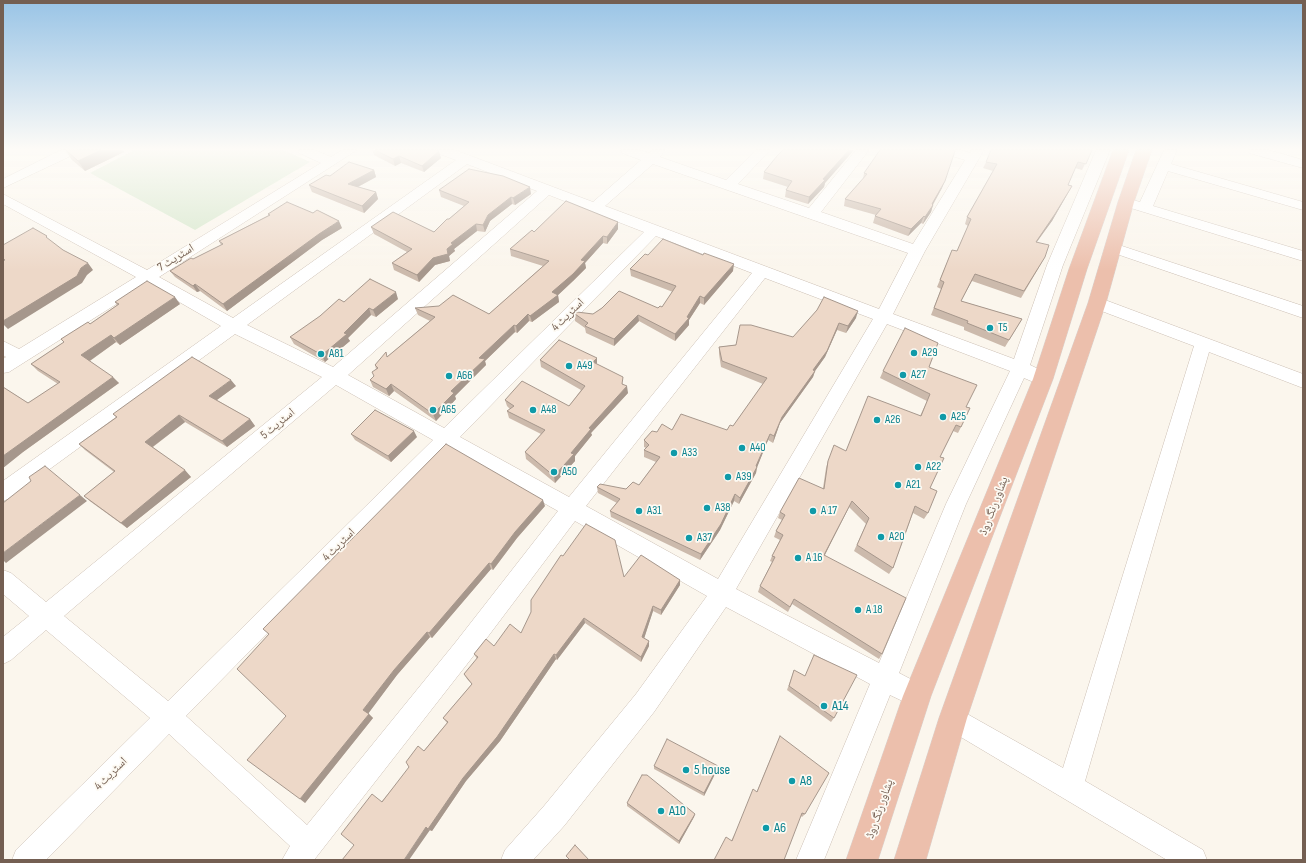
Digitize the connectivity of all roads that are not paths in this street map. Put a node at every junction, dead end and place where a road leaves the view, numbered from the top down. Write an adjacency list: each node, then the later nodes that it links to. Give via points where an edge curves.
1 (286, 190): 25 (street, اسٹریٹ 7)
2 (423, 190): 30 (street)
3 (547, 190): 36 (street, اسٹریٹ 5)
4 (551, 190): 17 (street)
5 (615, 190): 17 (street)
6 (744, 190): 18 (street)
7 (831, 190): 18 (street)
8 (954, 190): 21 (street)
9 (1086, 190): 35 (street, via 1055,265)
10 (1106, 190): 23 (highway, پشاور رنگ روڈ)
11 (1137, 190): 15 (highway)
12 (1146, 190): 15 (street)
13 (1249, 190): 16 (street)
14 (3, 198): 25 (street)
15 (1135, 204): 20 (highway); 22 (street)
16 (1303, 206)
17 (596, 207): 19 (street)
18 (812, 214): 21 (street)
19 (654, 230): 24 (street); 39 (street, اسٹریٹ 4)
20 (1113, 248): 26 (highway); 28 (street)
21 (917, 251): 29 (street)
22 (1303, 256)
23 (1078, 269): 26 (highway); 37 (highway, پشاور رنگ روڈ)
24 (764, 270): 29 (street); 41 (street)
25 (146, 276): 30 (street); 33 (street, اسٹریٹ 7)
26 (1104, 278): 27 (highway)
27 (1097, 302): 31 (street); 49 (highway)
28 (1303, 312)
29 (883, 317): 35 (street); 43 (street)
30 (234, 326): 36 (street); 40 (street)
31 (1203, 344): 38 (street); 50 (street)
32 (3, 347): 33 (street)
33 (19, 357): 34 (street, اسٹریٹ 7)
34 (3, 367)
35 (1020, 368): 37 (street); 46 (street, via 956,504)
36 (335, 376): 39 (street); 44 (street, اسٹریٹ 5)
37 (1043, 379): 47 (highway, پشاور رنگ روڈ)
38 (1303, 381)
39 (446, 438): 41 (street); 48 (street, اسٹریٹ 4)
40 (3, 492)
41 (573, 508): 43 (street); 51 (street, via 464,651)
42 (3, 580): 44 (street)
43 (722, 593): 46 (street); 53 (street, via 645,703 554,816)
44 (46, 616): 45 (street, اسٹریٹ 5); 48 (street)
45 (3, 652)
46 (886, 678): 47 (street); 54 (street)
47 (917, 696): 55 (highway, پشاور رنگ روڈ)
48 (168, 717): 51 (street); 52 (street, اسٹریٹ 4)
49 (953, 718): 50 (street); 56 (highway)
50 (1071, 786): 57 (street)
51 (302, 852)
52 (26, 860)
53 (514, 860)
54 (810, 860)
55 (862, 860)
56 (910, 860)
57 (1193, 860)

